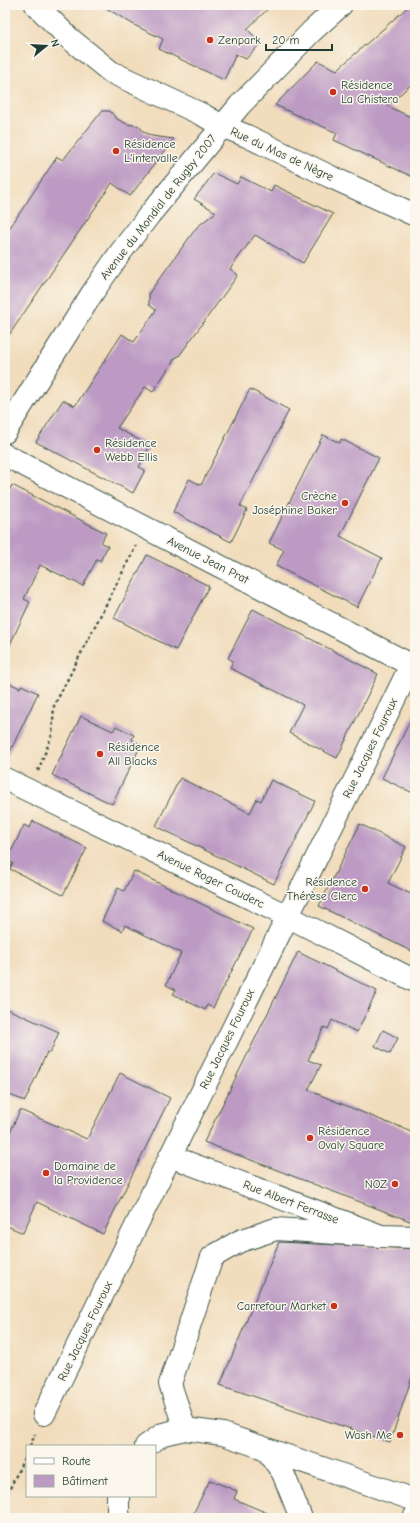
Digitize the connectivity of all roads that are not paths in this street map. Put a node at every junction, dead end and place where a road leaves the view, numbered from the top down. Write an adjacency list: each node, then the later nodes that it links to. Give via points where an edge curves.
1 (36, 5): 3 (street, Rue du Mas de Nègre, via 69,38 111,72)
2 (340, 5): 3 (street, Avenue du Mondial de Rugby 2007)
3 (222, 126): 4 (street, Rue du Mas de Nègre); 5 (street, Avenue du Mondial de Rugby 2007, via 120,253)
4 (415, 215)
5 (5, 432)
6 (5, 455): 7 (street, Avenue Jean Prat)
7 (413, 666): 9 (street, Rue Jacques Fouroux)
8 (5, 779): 9 (street, Avenue Roger Couderc)
9 (287, 916): 10 (street, Avenue Roger Couderc); 11 (street, Rue Jacques Fouroux)
10 (415, 981)
11 (170, 1156): 12 (street, Rue Albert Ferrasse); 14 (street, Rue Jacques Fouroux)
12 (381, 1236): 13 (street, Rue Albert Ferrasse); 15 (street, via 276,1229 240,1241 212,1257 170,1384)
13 (415, 1237)
14 (44, 1414)
15 (185, 1429): 16 (street, via 163,1434); 17 (street, via 223,1434)
16 (147, 1445)
17 (266, 1449): 19 (street); 21 (street, via 284,1473)
18 (118, 1497): 20 (street)
19 (415, 1500)
20 (119, 1518)
21 (301, 1518)

